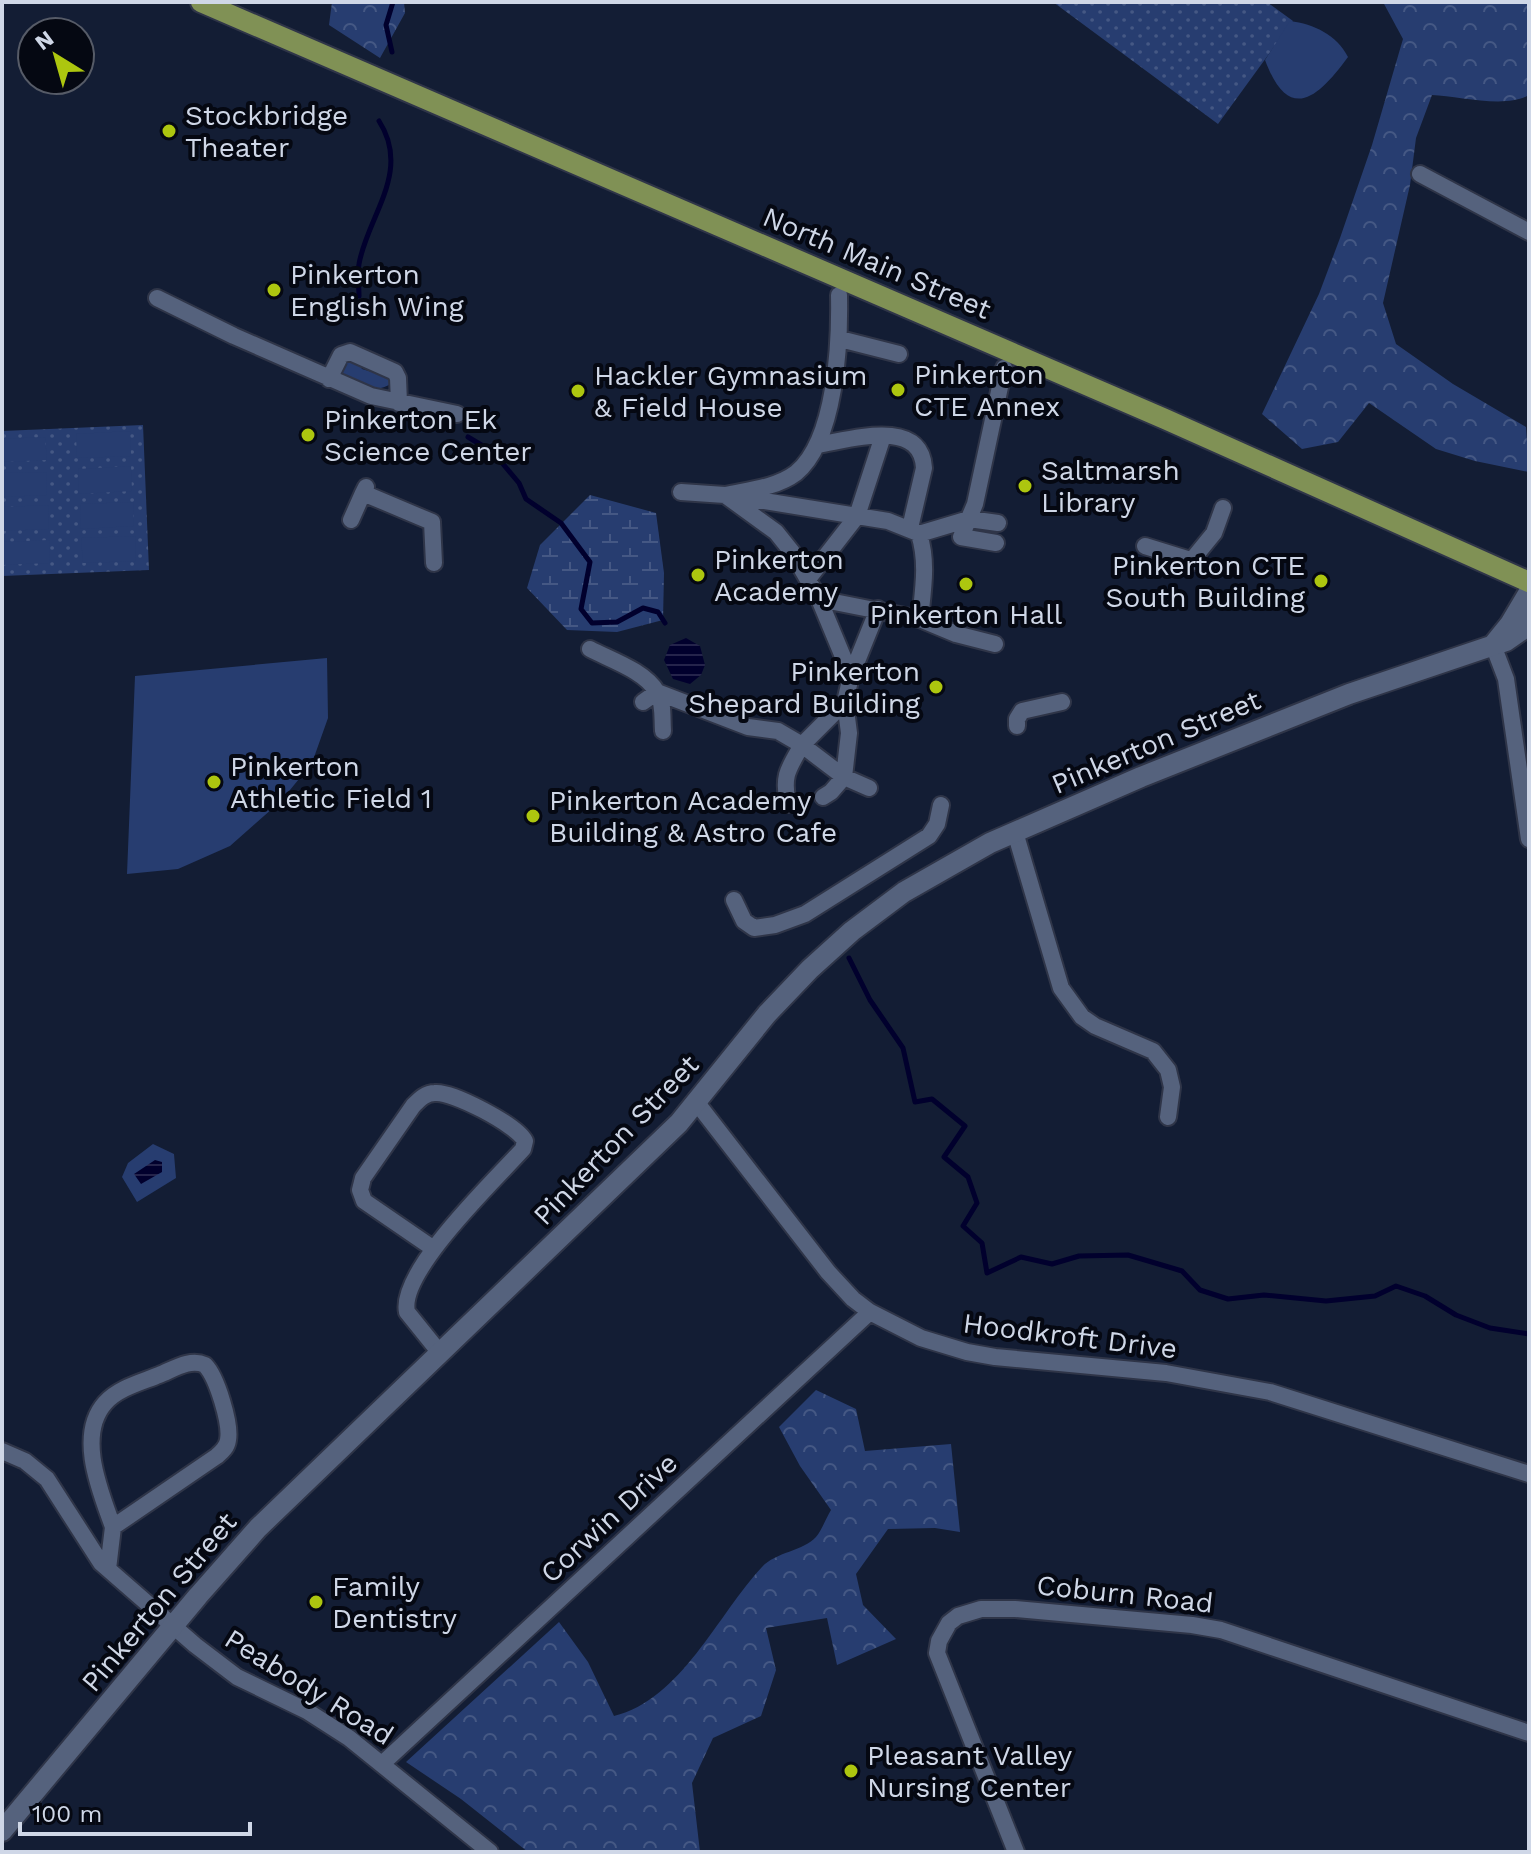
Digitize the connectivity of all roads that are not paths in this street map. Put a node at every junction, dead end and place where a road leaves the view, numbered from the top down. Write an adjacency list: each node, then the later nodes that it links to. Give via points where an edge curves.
1 (201, 2): 26 (main road, North Main Street)
2 (1420, 174): 3 (street)
3 (1529, 232)
4 (839, 295): 6 (street)
5 (157, 298): 9 (street)
6 (840, 339): 7 (street); 13 (street)
7 (899, 354)
8 (1004, 368): 18 (street)
9 (329, 379): 10 (street); 10 (street, via 341,355 350,352 395,372)
10 (399, 403): 11 (street)
11 (457, 414)
12 (883, 436): 13 (street); 17 (street); 21 (street, via 911,440 923,458)
13 (817, 445): 15 (street, via 805,463 780,482)
14 (681, 492): 15 (street)
15 (725, 495): 17 (street); 25 (street, via 776,532)
16 (1223, 508): 23 (street, via 1197,562)
17 (857, 516): 21 (street); 25 (street)
18 (969, 519): 20 (street); 21 (street); 22 (street, via 961,537)
19 (351, 520): 24 (street, via 365,490 432,522)
20 (998, 523)
21 (915, 531): 30 (street, via 925,567)
22 (996, 543)
23 (1145, 546)
24 (434, 563)
25 (808, 579): 28 (street)
26 (1529, 582)
27 (1529, 592): 33 (street)
28 (819, 599): 29 (street); 35 (street)
29 (878, 609): 30 (street); 35 (street)
30 (920, 619): 32 (street)
31 (1529, 625): 33 (street, Pinkerton Street, via 1516,637)
32 (995, 644)
33 (1493, 645): 47 (street, Pinkerton Street, via 1288,717); 48 (street, via 1506,679)
34 (590, 649): 36 (street, via 647,681)
35 (851, 676): 37 (street)
36 (650, 697): 40 (street, via 662,705); 41 (street, via 778,731)
37 (845, 702): 41 (street); 42 (street, via 849,733)
38 (1062, 702): 39 (street, via 1022,711)
39 (1017, 726)
40 (663, 731)
41 (802, 745): 42 (street); 45 (street, via 785,774)
42 (844, 777): 43 (street); 44 (street)
43 (869, 788)
44 (823, 797)
45 (788, 804)
46 (941, 805): 49 (street, via 929,836 795,919 754,928 744,921)
47 (1015, 832): 50 (street, Pinkerton Street, via 923,880 830,950 781,998); 51 (street, via 1061,988 1095,1026 1153,1051 1170,1078)
48 (1529, 839)
49 (734, 900)
50 (697, 1103): 53 (street, Hoodkroft Drive, via 828,1272); 54 (street, Pinkerton Street)
51 (1168, 1117)
52 (434, 1249): 52 (street, via 525,1141 515,1128 448,1095 433,1093 413,1106 360,1190 364,1201); 54 (street, via 406,1306)
53 (870, 1312): 56 (street, Hoodkroft Drive, via 921,1338 967,1352 1166,1373 1270,1392); 61 (street, Corwin Drive)
54 (440, 1353): 59 (street, Pinkerton Street, via 258,1528)
55 (2, 1451): 58 (street, Peabody Road, via 47,1479)
56 (1529, 1474)
57 (113, 1527): 57 (street, via 95,1467 93,1433 99,1413 126,1389 188,1363 202,1363 215,1380 228,1430 225,1448); 58 (street)
58 (108, 1569): 59 (street, Peabody Road)
59 (173, 1627): 61 (street, Peabody Road, via 237,1677 319,1718); 62 (street, Pinkerton Street)
60 (1529, 1733): 64 (street, Coburn Road, via 1221,1630 1015,1609 970,1611 949,1623 937,1653)
61 (383, 1763): 63 (street, Peabody Road)
62 (2, 1831)
63 (490, 1852)
64 (1016, 1852)

